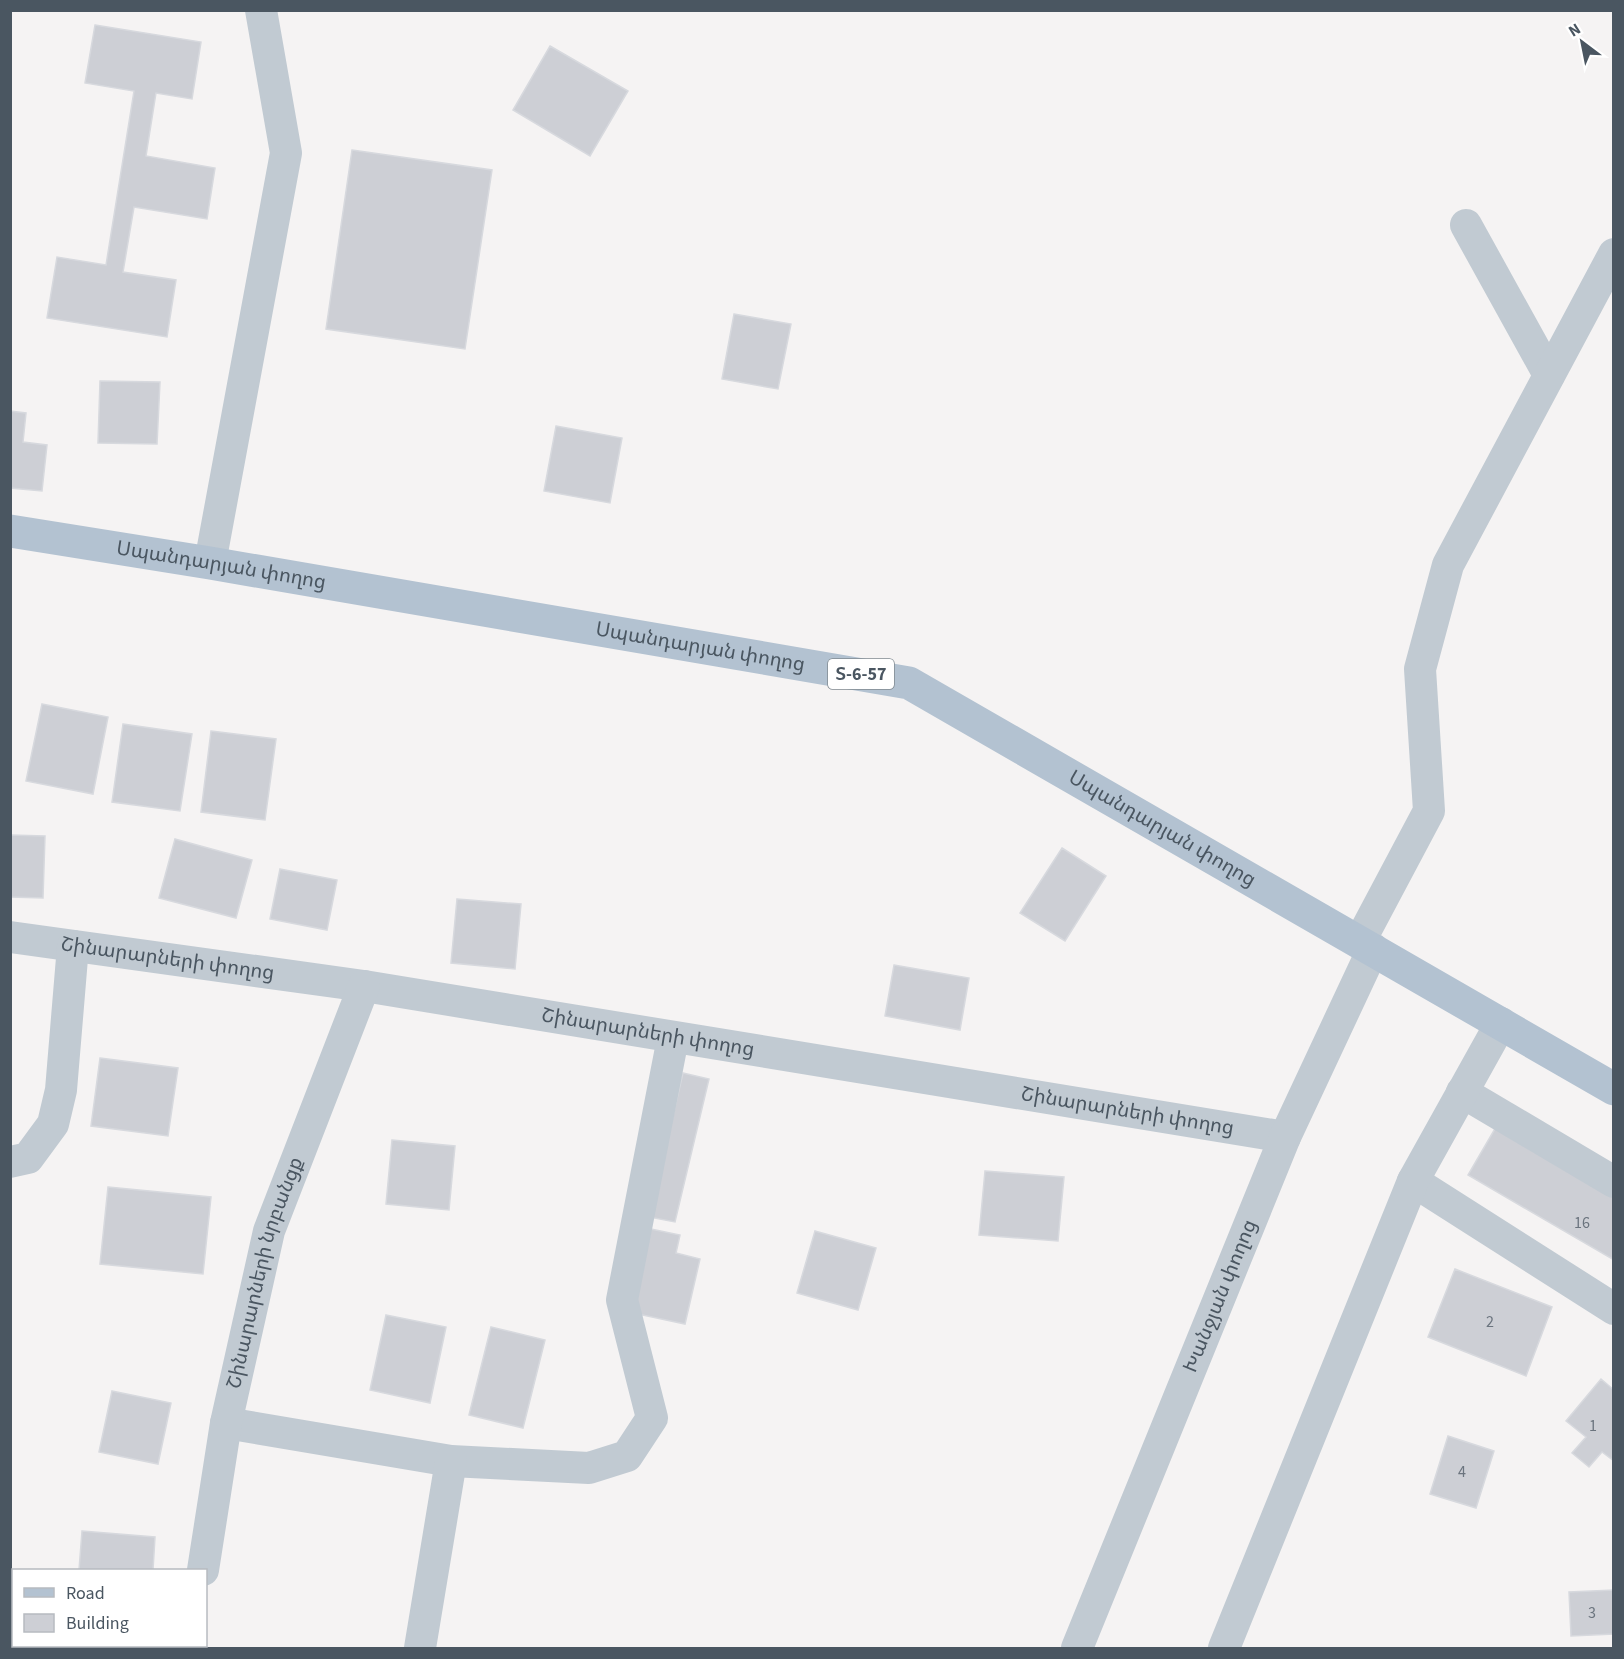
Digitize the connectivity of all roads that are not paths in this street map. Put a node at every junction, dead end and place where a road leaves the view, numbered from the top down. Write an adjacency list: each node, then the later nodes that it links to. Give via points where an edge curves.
1 (261, 10): 6 (street, via 286,153)
2 (1466, 225): 4 (street)
3 (1614, 254): 4 (street, Խանջյան փողոց)
4 (1549, 375): 8 (street, Խանջյան փողոց, via 1448,565 1420,669 1429,811)
5 (10, 531): 6 (main road, Սպանդարյան փողոց / Տ-6-57)
6 (210, 563): 8 (main road, Սպանդարյան փողոց / Տ-6-57, via 909,683)
7 (10, 937): 9 (street, Շինարարների փողոց)
8 (1367, 945): 11 (main road, Սպանդարյան փողոց / Տ-6-57); 15 (street, Խանջյան փողոց)
9 (73, 946): 10 (street, Շինարարների փողոց); 16 (street, via 61,1090 53,1124 28,1158)
10 (364, 986): 12 (street, Շինարարների փողոց); 20 (street, Շինարարների նրբանցք, via 269,1231)
11 (1501, 1023): 13 (main road, Սպանդարյան փողոց / Տ-6-57); 14 (street)
12 (673, 1038): 15 (street, Շինարարների փողոց); 21 (street, via 622,1300 652,1419 627,1456 589,1467)
13 (1614, 1089)
14 (1462, 1092): 17 (street); 18 (street)
15 (1285, 1137): 24 (street, Խանջյան փողոց)
16 (10, 1162)
17 (1413, 1181): 19 (street); 25 (street)
18 (1614, 1182)
19 (1614, 1308)
20 (226, 1424): 21 (street); 22 (street, Շինարարների նրբանցք)
21 (451, 1461): 23 (street)
22 (203, 1569)
23 (420, 1648)
24 (1077, 1648)
25 (1224, 1648)

